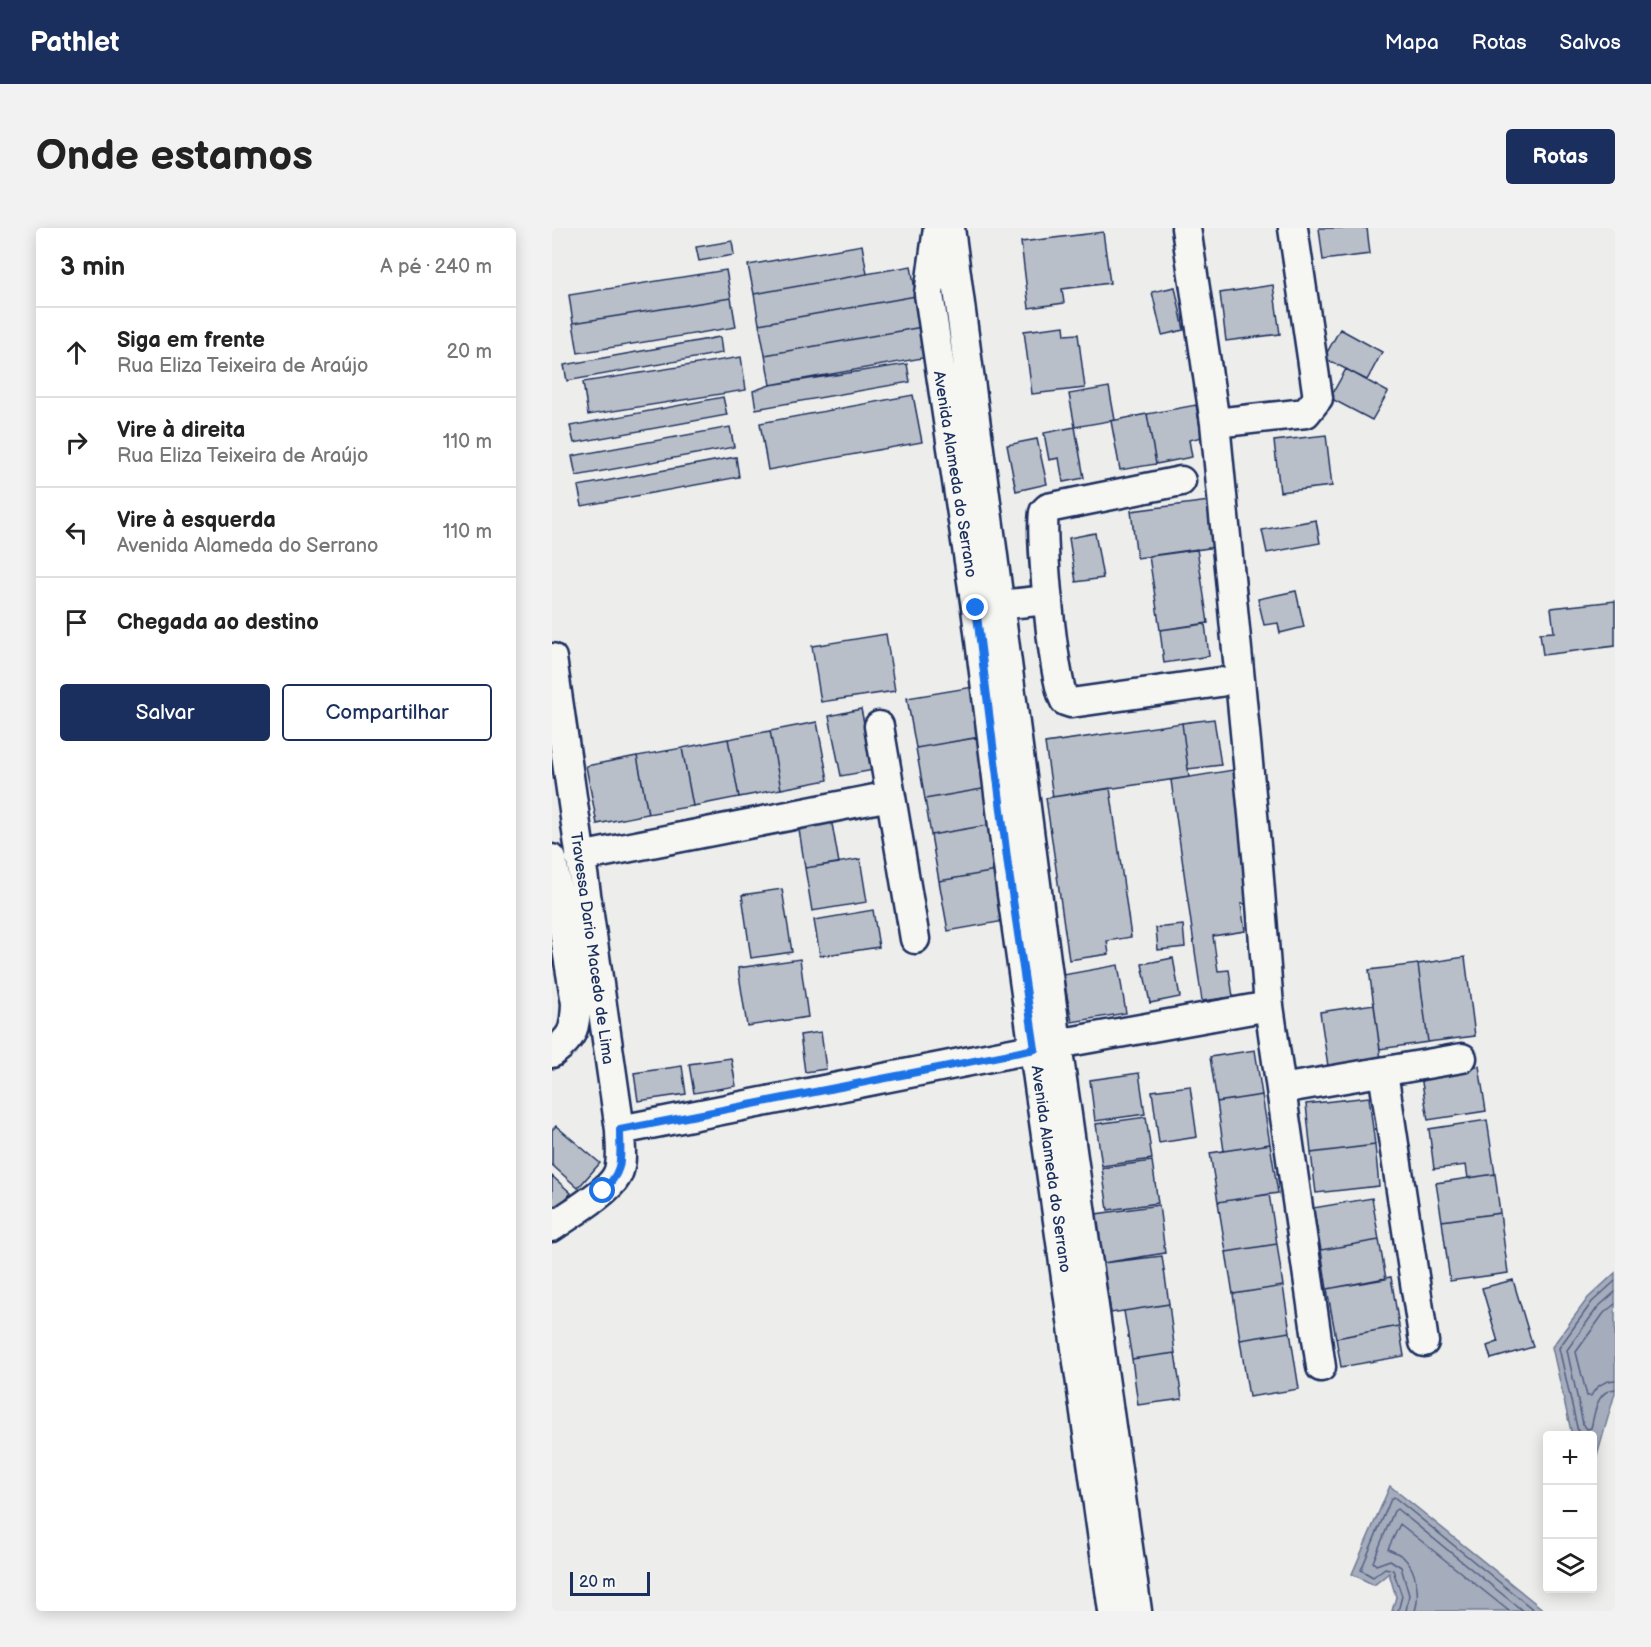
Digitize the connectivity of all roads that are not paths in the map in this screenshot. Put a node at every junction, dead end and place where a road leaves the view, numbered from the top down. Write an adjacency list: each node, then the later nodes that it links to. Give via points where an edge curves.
1 (938, 228): 8 (street, Avenida Alameda do Serrano, via 929,294)
2 (950, 228): 8 (street, Avenida Alameda do Serrano)
3 (1186, 228): 5 (street)
4 (1293, 228): 5 (street, via 1318,398 1306,413)
5 (1215, 423): 16 (street)
6 (1181, 481): 7 (street, via 1048,508 1043,516)
7 (1048, 600): 8 (street); 10 (street, via 1065,701)
8 (987, 606): 17 (street, Avenida Alameda do Serrano)
9 (552, 658): 11 (street, Travessa Dario Macedo de Lima)
10 (1220, 682)
11 (554, 695): 14 (street, Travessa Dario Macedo de Lima)
12 (879, 726): 13 (street)
13 (890, 796): 14 (street); 15 (street)
14 (566, 858): 18 (street, via 575,1027 567,1041); 22 (street, Travessa Dario Macedo de Lima)
15 (915, 939)
16 (1269, 1006): 17 (street); 21 (street)
17 (1046, 1047): 22 (street); 26 (street, Avenida Alameda do Serrano); 27 (street, Avenida Alameda do Serrano)
18 (552, 1053)
19 (1462, 1058): 20 (street)
20 (1383, 1072): 21 (street); 24 (street)
21 (1281, 1089): 25 (street)
22 (620, 1130): 23 (street, Travessa Dario Macedo de Lima, via 616,1178)
23 (552, 1227)
24 (1424, 1342)
25 (1321, 1366)
26 (1113, 1611)
27 (1137, 1611)

